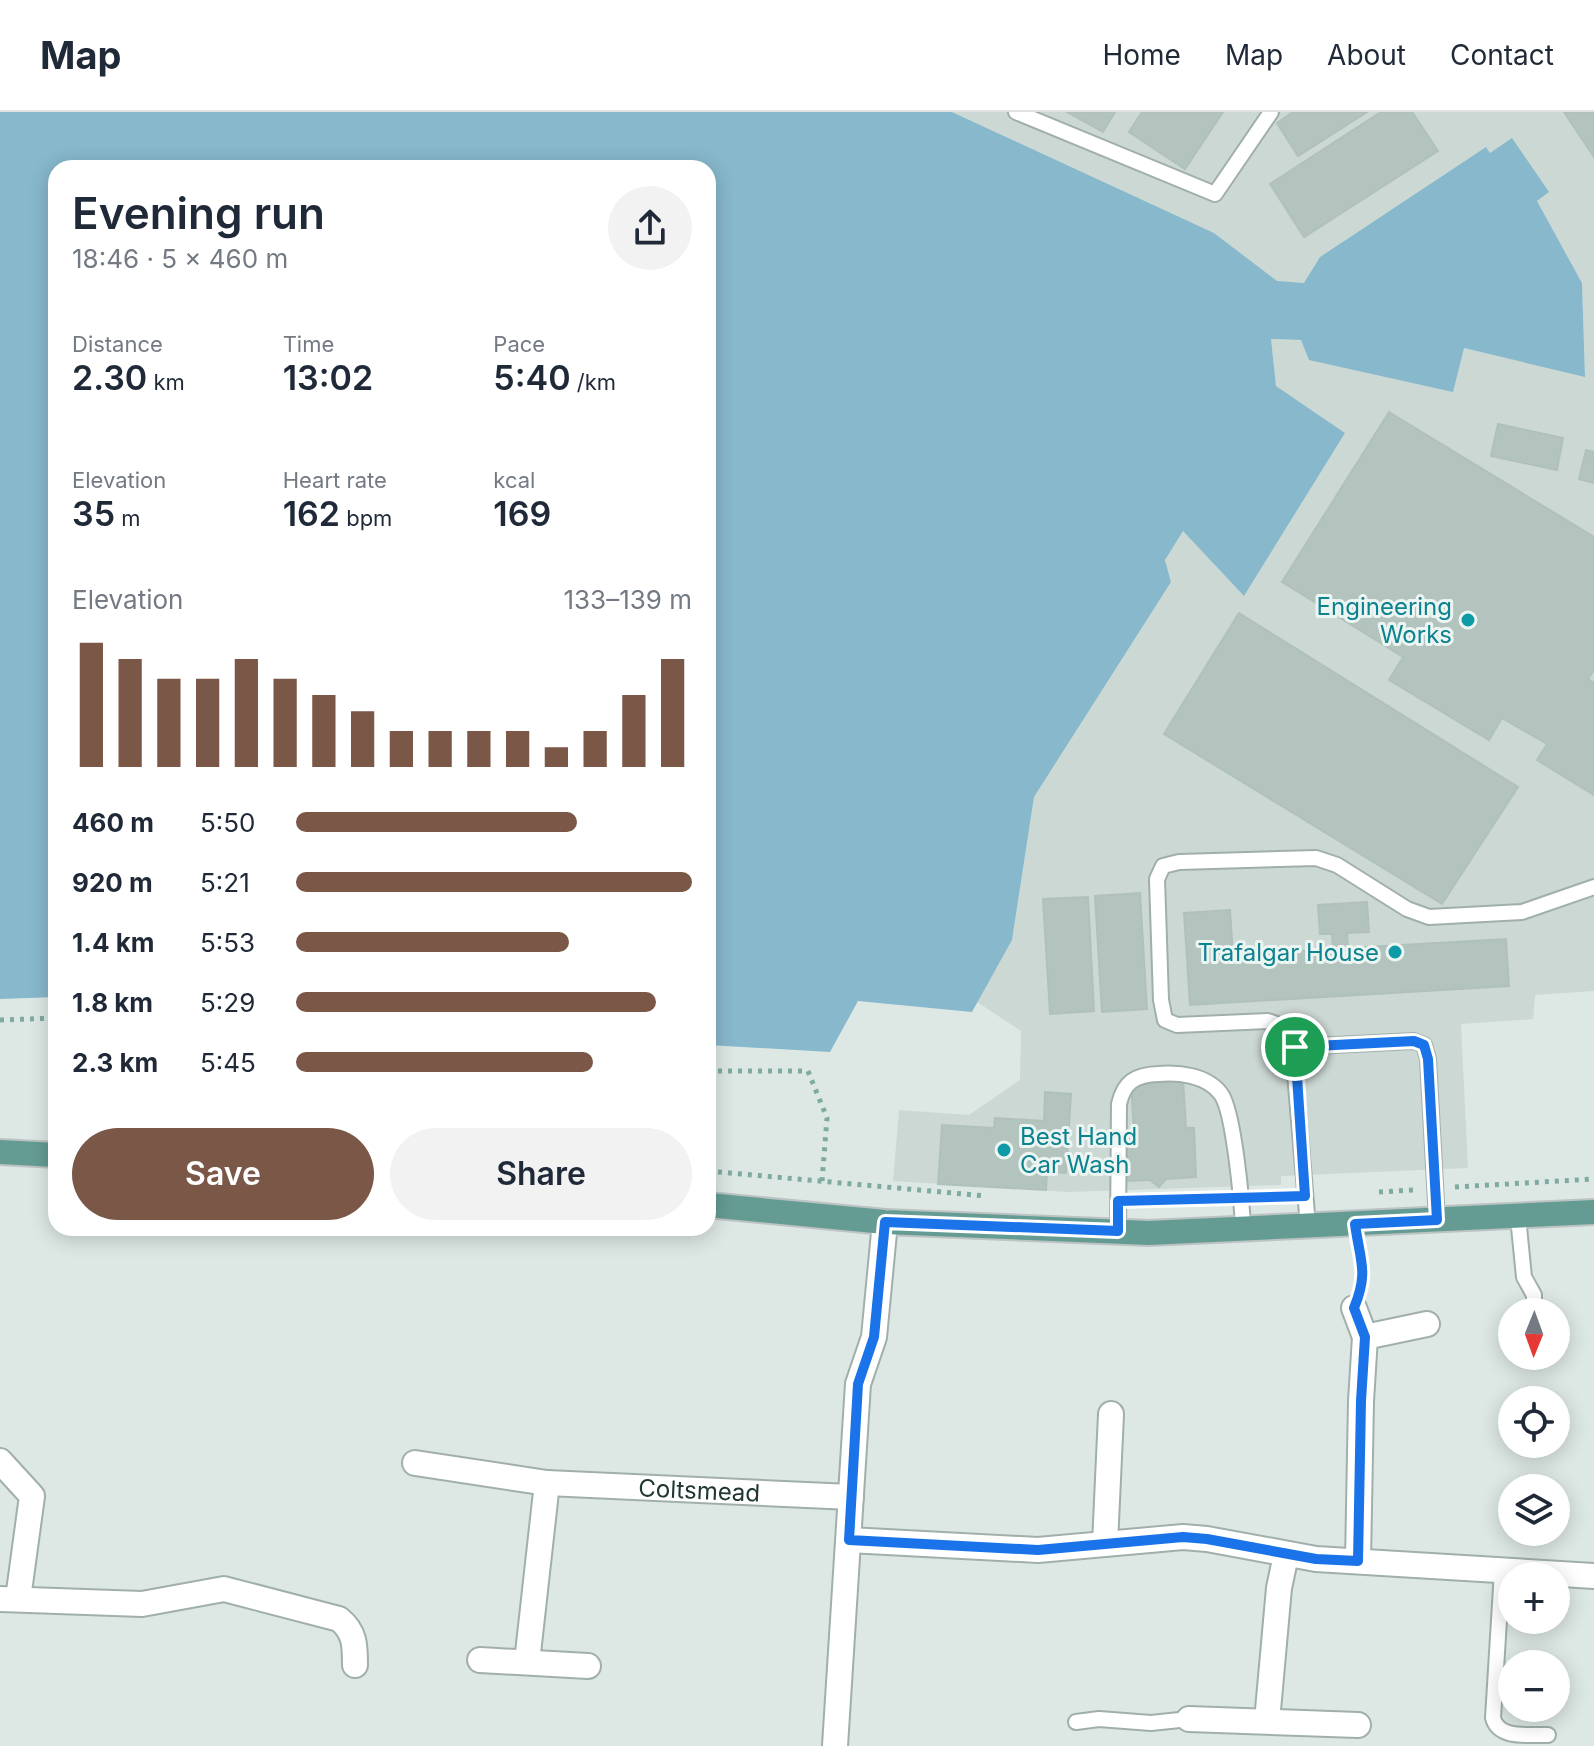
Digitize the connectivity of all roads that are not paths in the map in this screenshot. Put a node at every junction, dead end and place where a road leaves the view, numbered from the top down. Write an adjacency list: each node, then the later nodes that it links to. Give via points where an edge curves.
1 (1016, 112): 2 (lane, via 1215,194)
2 (1271, 112)
3 (1594, 887): 4 (lane, via 1522,912 1429,917 1316,858 1163,866 1157,879 1165,1020 1177,1025 1268,1021 1282,1026)
4 (1295, 1047): 10 (lane, via 1414,1041 1424,1045); 12 (lane)
5 (0, 1154): 6 (main road)
6 (48, 1155)
7 (716, 1206): 11 (main road)
8 (1594, 1212): 9 (main road)
9 (1518, 1217): 10 (main road); 15 (lane, via 1524,1277)
10 (1437, 1220): 12 (main road)
11 (885, 1222): 14 (main road); 23 (street, via 874,1337 858,1384)
12 (1308, 1226): 13 (main road)
13 (1243, 1229): 14 (main road); 14 (lane, via 1222,1095 1211,1084 1170,1073 1138,1077 1122,1090)
14 (1118, 1231)
15 (1534, 1298)
16 (1354, 1308): 18 (street)
17 (1427, 1324): 18 (street)
18 (1365, 1337): 27 (street)
19 (1111, 1414): 25 (street)
20 (0, 1461): 31 (street, via 32,1496)
21 (415, 1463): 22 (street, Coltsmead)
22 (547, 1483): 23 (street, Coltsmead); 34 (street)
23 (851, 1497): 24 (street)
24 (849, 1540): 25 (street, via 1038,1550); 42 (street)
25 (1105, 1544): 26 (street, via 1183,1537)
26 (1286, 1555): 27 (street); 38 (street)
27 (1358, 1561): 28 (street)
28 (1498, 1571)
29 (1570, 1575): 30 (street)
30 (1594, 1576)
31 (9, 1599): 35 (street, via 142,1604 224,1589 339,1619 355,1641)
32 (1498, 1634): 41 (lane, via 1495,1727 1502,1733)
33 (480, 1660): 34 (street)
34 (527, 1662): 36 (street)
35 (355, 1665)
36 (588, 1666)
37 (1189, 1719): 38 (street); 39 (lane)
38 (1267, 1721): 40 (street)
39 (1076, 1722)
40 (1358, 1725)
41 (1548, 1735)
42 (835, 1746)

